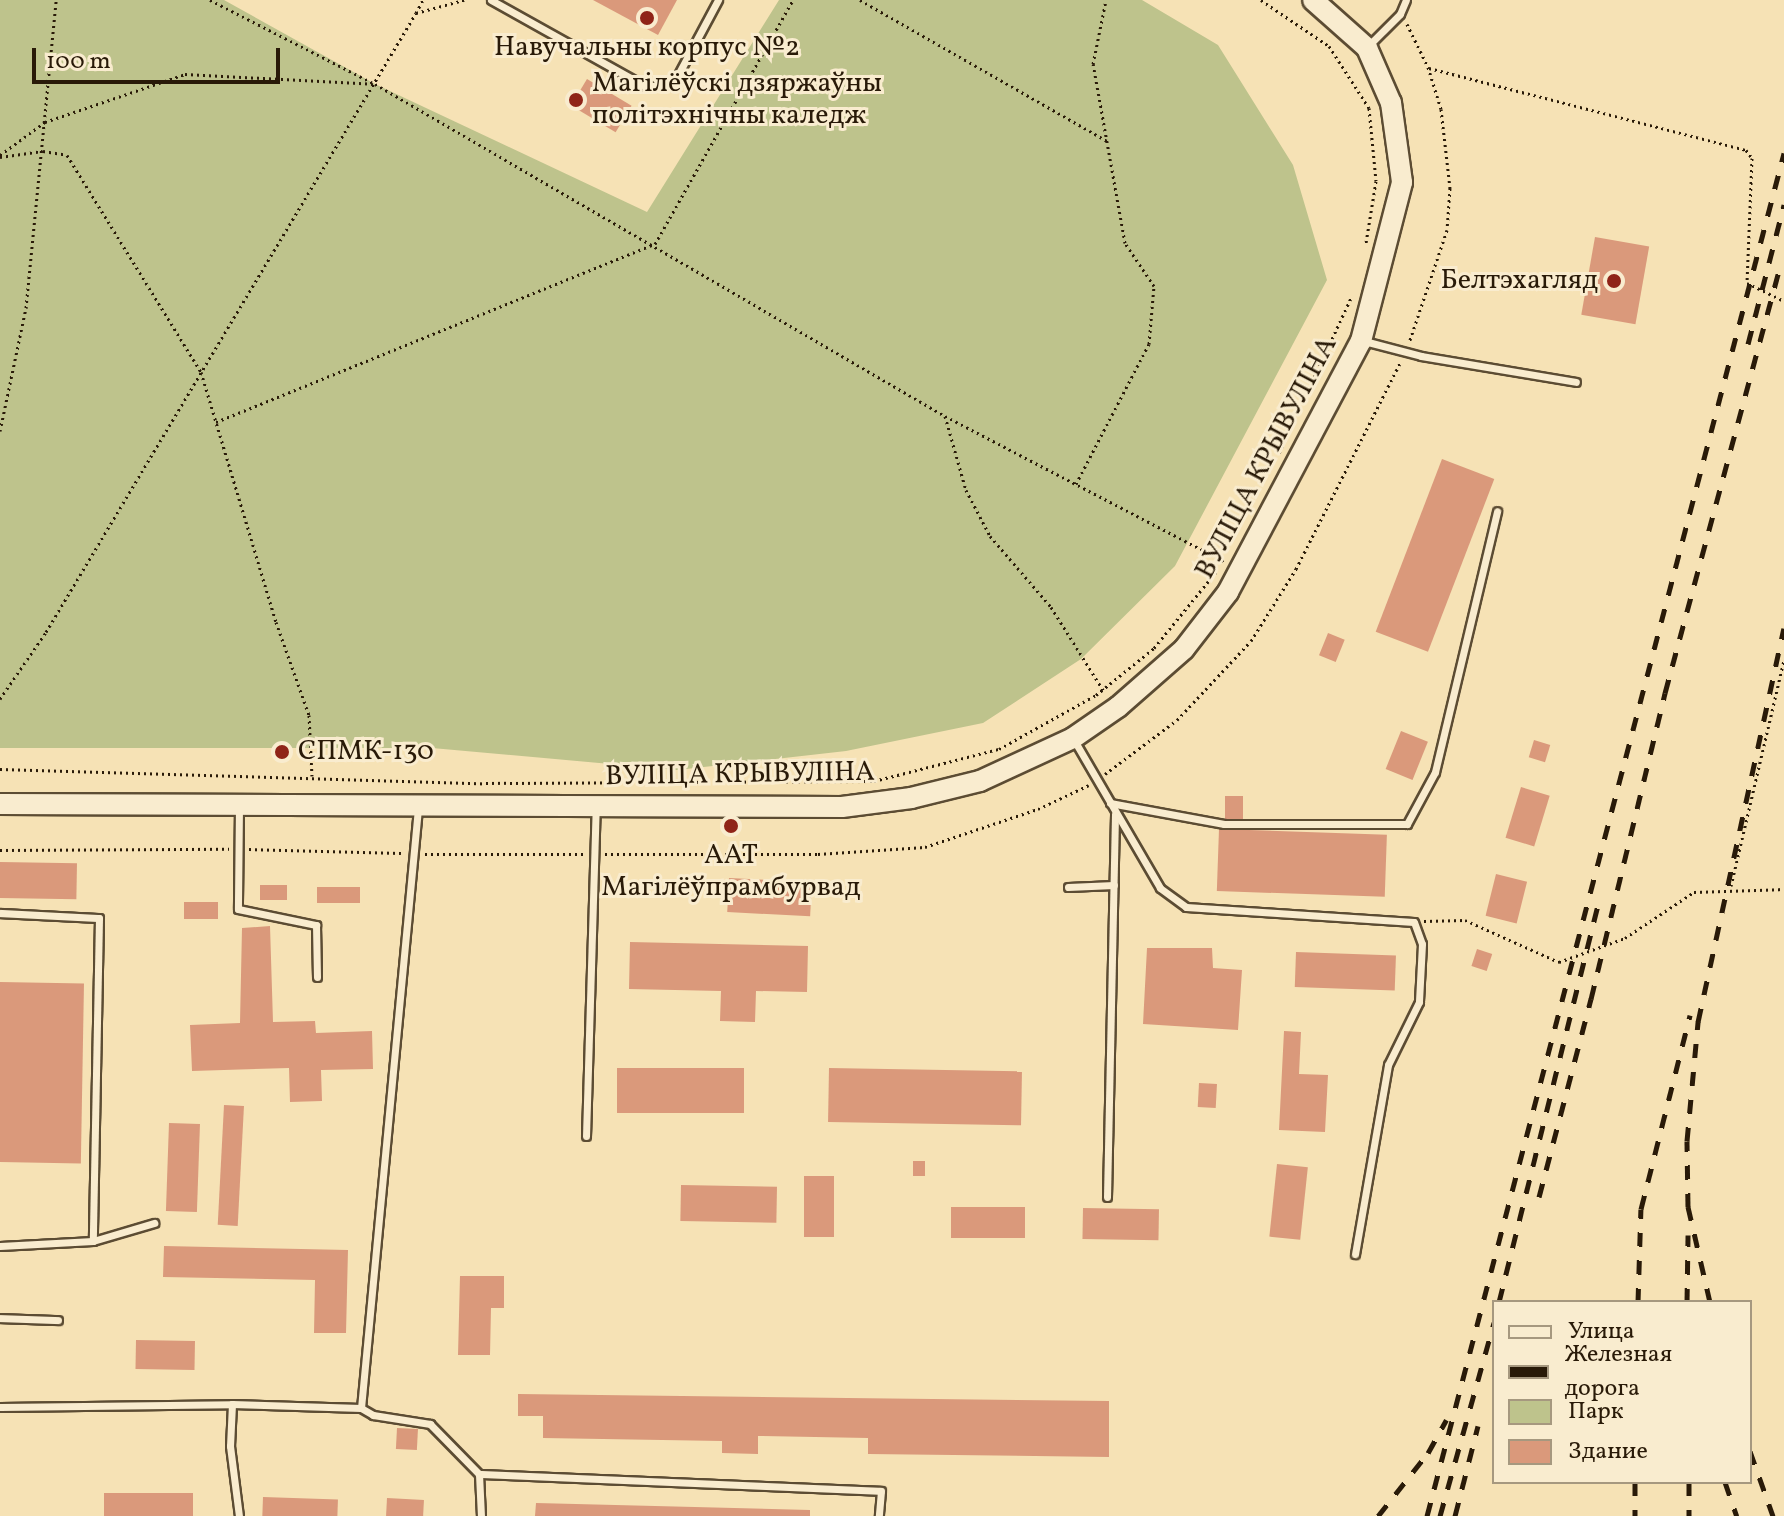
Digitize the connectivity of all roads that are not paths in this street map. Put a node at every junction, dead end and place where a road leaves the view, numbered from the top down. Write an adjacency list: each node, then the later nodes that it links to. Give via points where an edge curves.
1 (491, 0): 2 (lane, via 645,86 672,86)
2 (718, 0)
3 (1313, 0): 5 (main road, ВУЛІЦА КРЫВУЛІНА)
4 (1406, 0): 5 (lane, via 1400,14)
5 (1367, 48): 6 (main road, ВУЛІЦА КРЫВУЛІНА, via 1391,103 1402,182)
6 (1361, 341): 7 (lane); 9 (main road, ВУЛІЦА КРЫВУЛІНА, via 1228,592 1184,649)
7 (1576, 382)
8 (1497, 511): 10 (lane, via 1435,772 1407,824 1224,824)
9 (1073, 738): 10 (lane); 14 (main road, ВУЛІЦА КРЫВУЛІНА, via 980,781 911,798 842,807)
10 (1110, 803): 15 (lane)
11 (0, 804): 12 (main road, ВУЛІЦА КРЫВУЛІНА)
12 (239, 804): 13 (main road, ВУЛІЦА КРЫВУЛІНА); 19 (lane, via 238,909 316,925)
13 (418, 806): 14 (main road, ВУЛІЦА КРЫВУЛІНА); 30 (lane)
14 (596, 806): 20 (lane)
15 (1115, 812): 16 (lane); 25 (lane, via 1160,888 1186,907 1414,922 1422,944 1419,1002 1388,1065)
16 (1114, 885): 17 (lane); 21 (lane)
17 (1068, 887)
18 (0, 913): 23 (lane, via 99,918)
19 (317, 977)
20 (586, 1136)
21 (1107, 1197)
22 (154, 1223): 23 (lane)
23 (93, 1241): 24 (lane)
24 (0, 1246)
25 (1355, 1254)
26 (0, 1318): 27 (lane)
27 (58, 1320)
28 (232, 1404): 29 (lane); 30 (lane); 32 (lane, via 230,1446)
29 (0, 1407)
30 (361, 1408): 31 (lane, via 373,1415 430,1424)
31 (479, 1474): 33 (lane); 34 (lane, via 881,1491)
32 (239, 1516)
33 (481, 1516)
34 (879, 1516)

